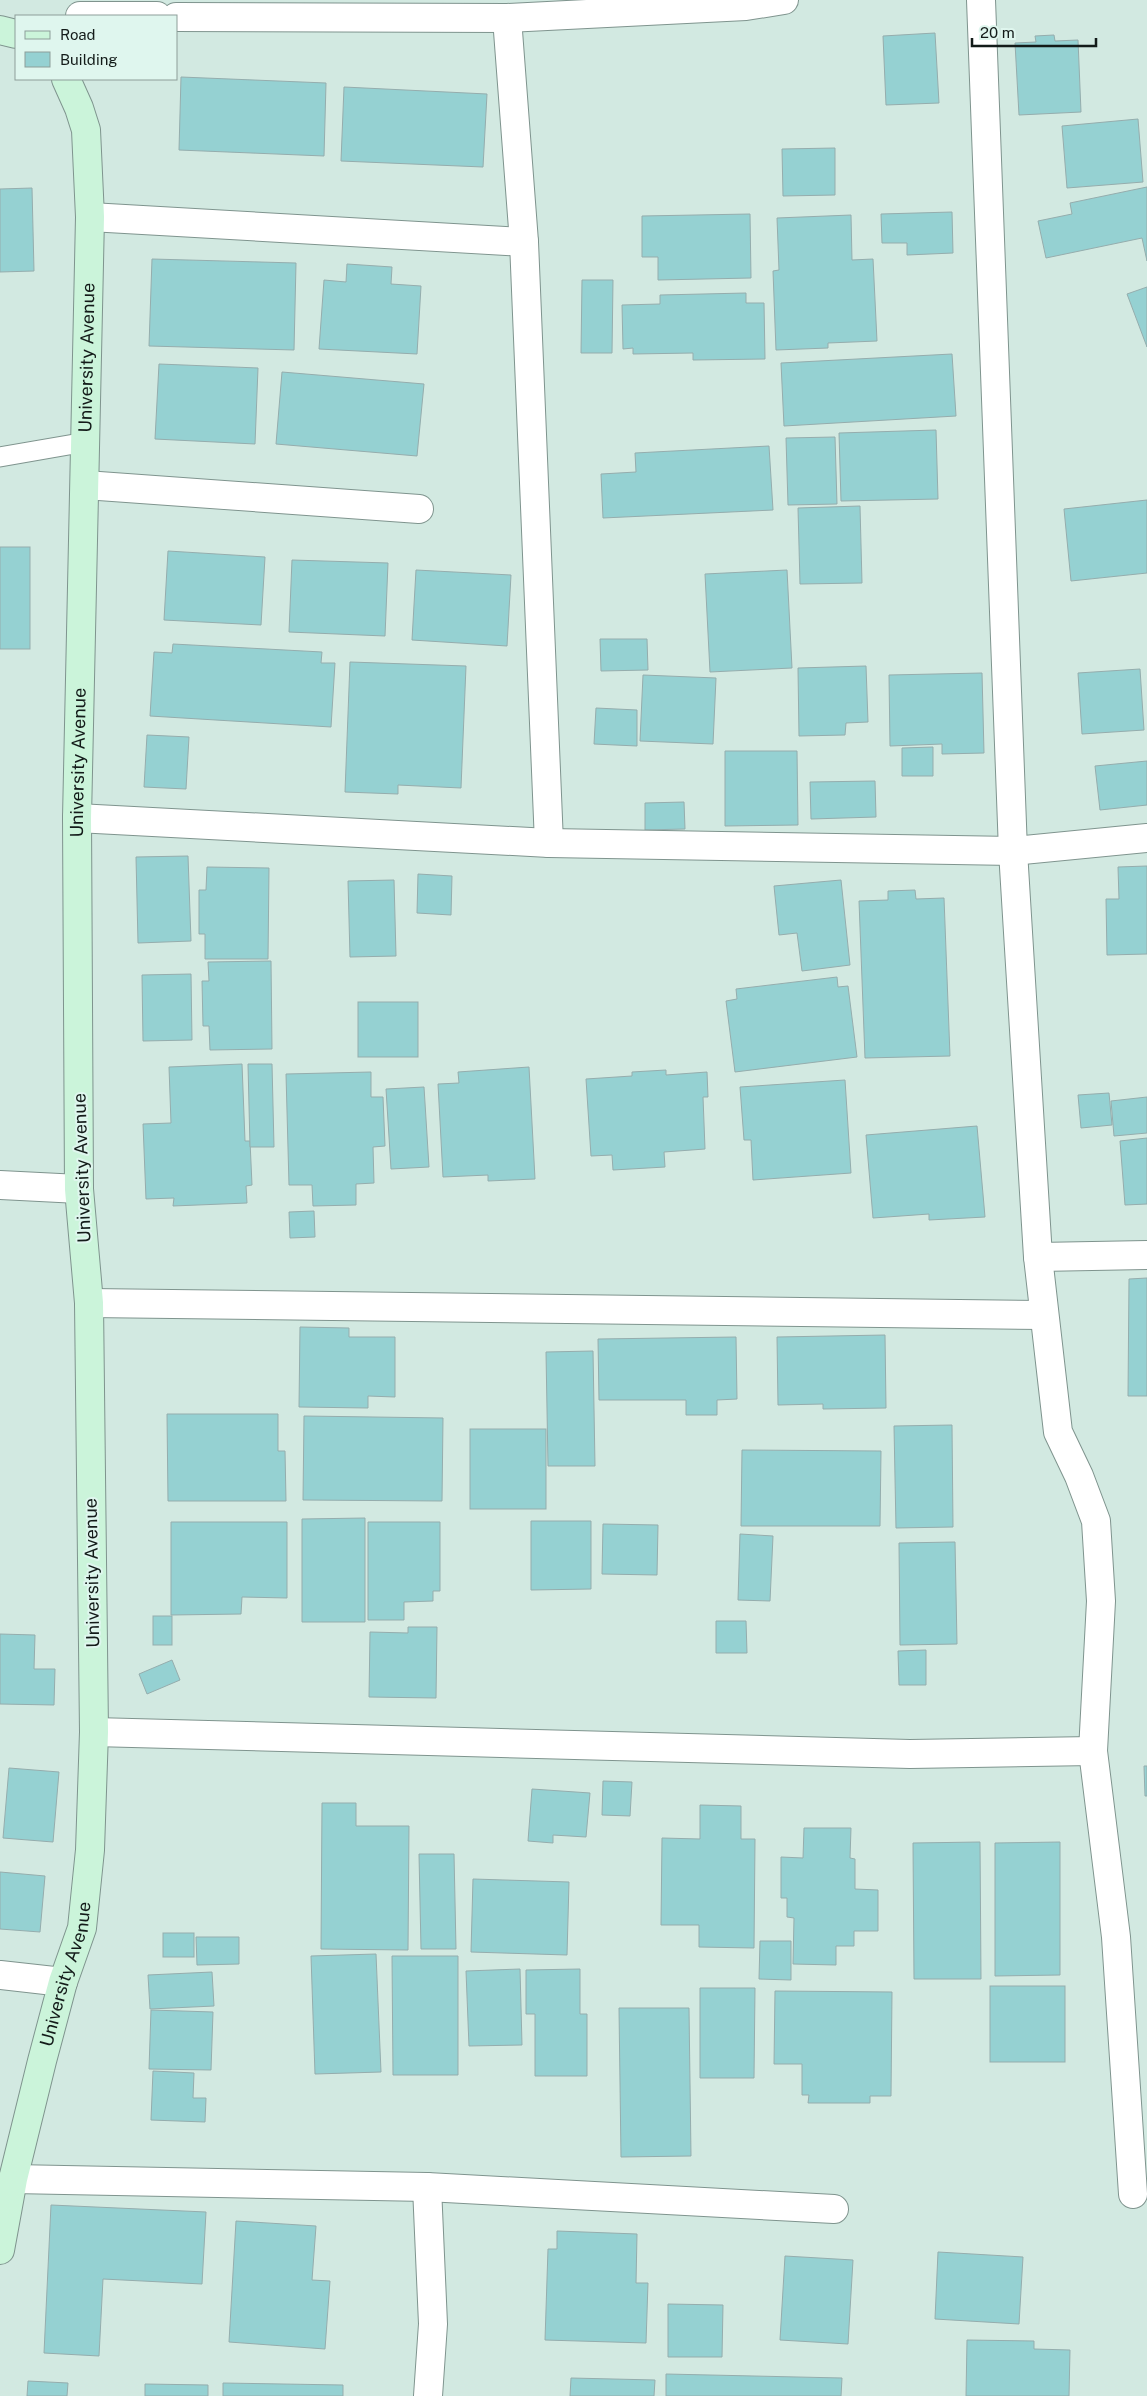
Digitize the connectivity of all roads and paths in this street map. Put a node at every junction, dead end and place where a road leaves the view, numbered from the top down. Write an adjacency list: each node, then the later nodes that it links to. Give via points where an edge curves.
1 (784, 0): 6 (street, via 746,6)
2 (982, 0): 19 (street)
3 (82, 10): 4 (street)
4 (144, 15)
5 (178, 17): 6 (street)
6 (507, 18): 11 (street)
7 (0, 30): 8 (street)
8 (15, 34)
9 (66, 80): 10 (street, University Avenue, via 86,130)
10 (90, 217): 11 (street); 12 (street, University Avenue)
11 (524, 242): 18 (street)
12 (86, 442): 13 (lane); 14 (street, University Avenue)
13 (0, 457)
14 (86, 485): 15 (street); 16 (street, University Avenue)
15 (419, 509)
16 (77, 818): 18 (street); 21 (street, University Avenue)
17 (1147, 838): 19 (street)
18 (550, 843): 19 (street)
19 (1013, 851): 23 (street)
20 (0, 1185): 21 (street)
21 (79, 1189): 24 (street, University Avenue)
22 (1147, 1255): 23 (street)
23 (1038, 1257): 25 (street)
24 (89, 1303): 25 (street); 26 (street, University Avenue)
25 (1044, 1315): 27 (street, via 1058,1432 1096,1521 1101,1601)
26 (94, 1732): 27 (street, via 910,1754); 29 (street, University Avenue, via 90,1850 82,1928)
27 (1093, 1752): 32 (street, via 1116,1938)
28 (0, 1975): 29 (street)
29 (64, 1982): 30 (street, University Avenue)
30 (13, 2179): 31 (street); 34 (street, University Avenue)
31 (427, 2187): 33 (street); 35 (street, via 433,2324)
32 (1133, 2194)
33 (834, 2209)
34 (0, 2250)
35 (428, 2396)

